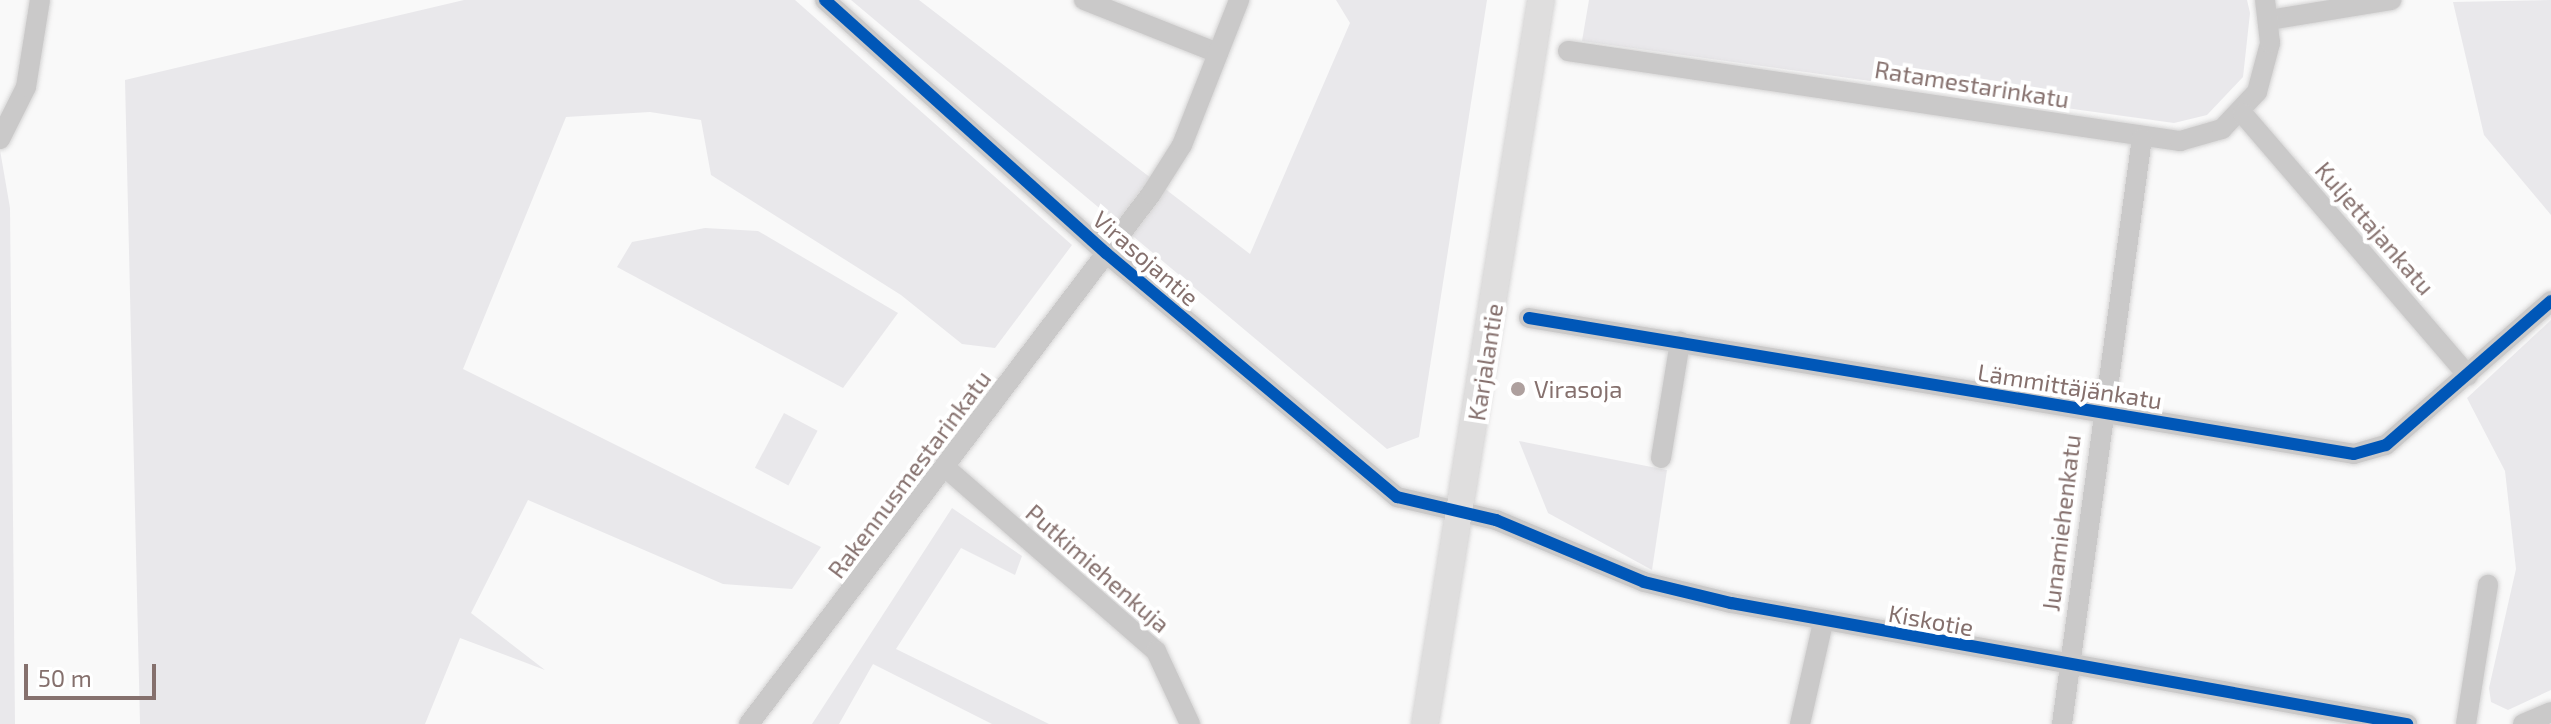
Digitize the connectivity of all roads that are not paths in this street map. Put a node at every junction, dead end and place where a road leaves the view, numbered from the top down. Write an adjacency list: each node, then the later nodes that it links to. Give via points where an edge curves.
1 (40, 0): 12 (street, via 26,87)
2 (825, 0): 13 (street, Virasojantie)
3 (1084, 0): 9 (street)
4 (1239, 0): 9 (street, Rakennusmestarinkatu)
5 (1541, 0): 21 (main road, Karjalantie)
6 (2391, 0): 7 (street)
7 (2267, 10): 10 (street, via 2266,70)
8 (1568, 51): 11 (street, Ratamestarinkatu)
9 (1218, 53): 13 (street, Rakennusmestarinkatu, via 1182,145)
10 (2243, 114): 11 (street, Ratamestarinkatu, via 2199,139); 17 (street, Kuljettajankatu)
11 (2142, 138): 18 (street, Junamiehenkatu)
12 (0, 139)
13 (1106, 253): 20 (street, Rakennusmestarinkatu); 21 (street, Virasojantie, via 1363,475 1397,497)
14 (2551, 301): 17 (street, Lämmittäjänkatu)
15 (1529, 318): 16 (street, Lämmittäjänkatu)
16 (1680, 342): 18 (street, Lämmittäjänkatu); 19 (street)
17 (2468, 376): 18 (street, Lämmittäjänkatu, via 2386,445 2363,453)
18 (2101, 415): 24 (street, Junamiehenkatu)
19 (1661, 458)
20 (946, 468): 26 (street, Rakennusmestarinkatu); 27 (street, Putkimiehenkuja, via 1156,651)
21 (1460, 512): 23 (street, Kiskotie, via 1525,530 1644,582); 28 (main road, Karjalantie)
22 (2488, 585): 32 (street)
23 (1823, 623): 24 (street, Kiskotie); 29 (street)
24 (2069, 667): 30 (street, Junamiehenkatu); 31 (street, Kiskotie)
25 (2551, 712): 33 (street)
26 (749, 724)
27 (1190, 724)
28 (1425, 724)
29 (1800, 724)
30 (2062, 724)
31 (2407, 724)
32 (2466, 724)
33 (2523, 724)

